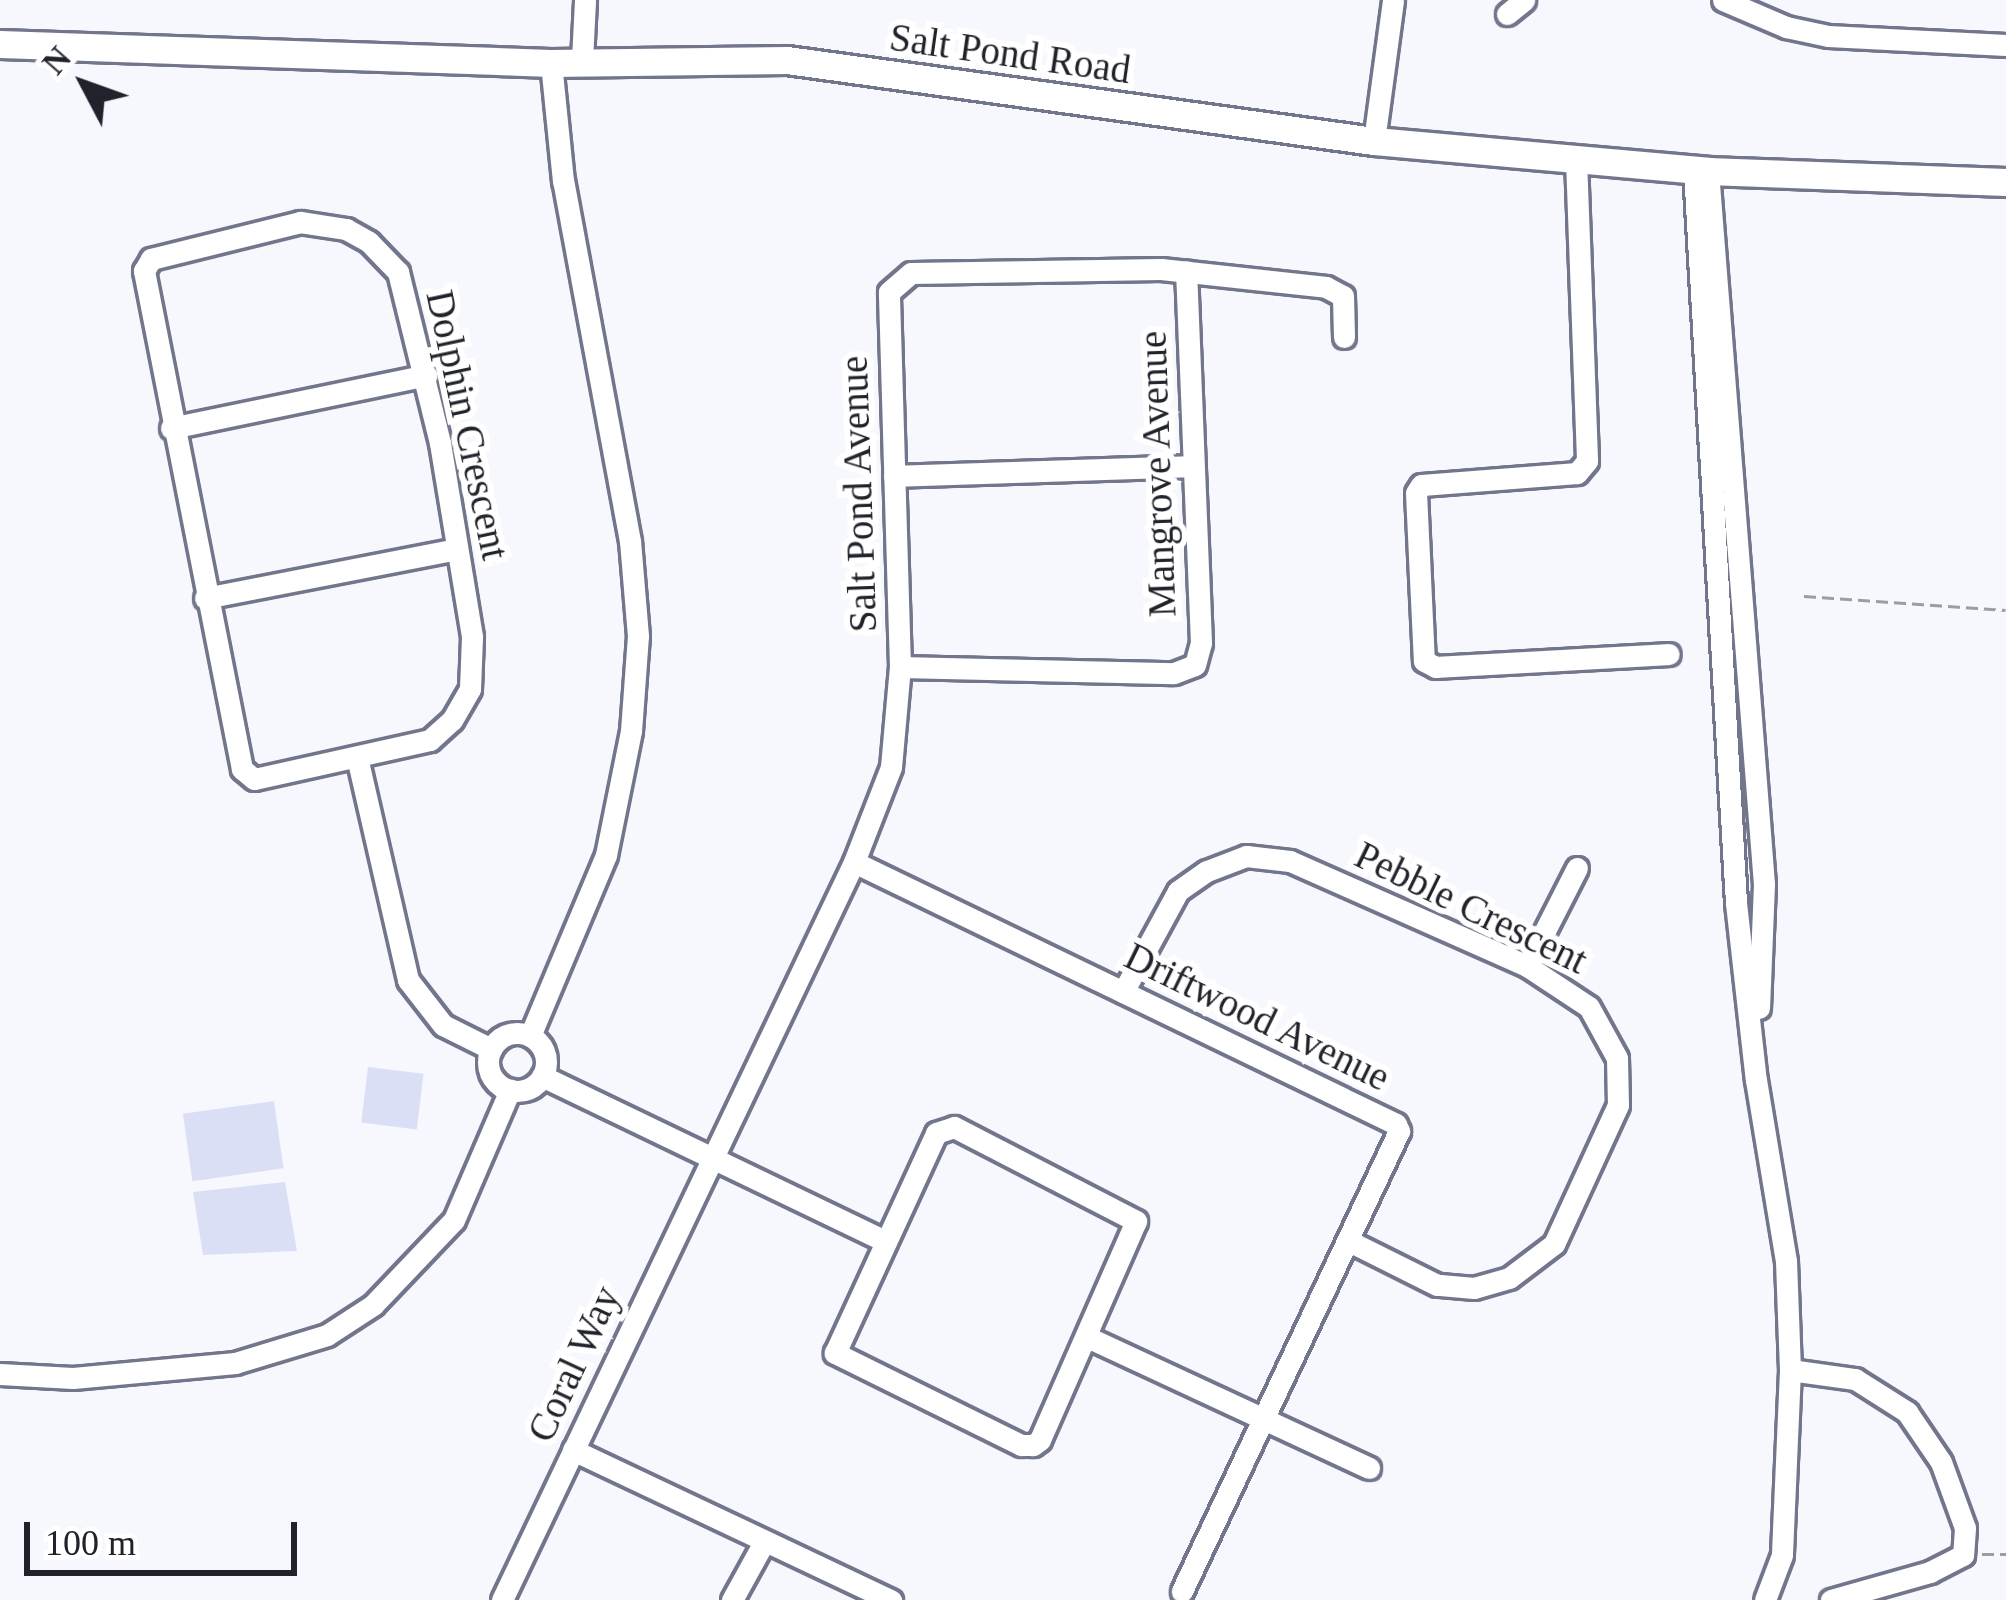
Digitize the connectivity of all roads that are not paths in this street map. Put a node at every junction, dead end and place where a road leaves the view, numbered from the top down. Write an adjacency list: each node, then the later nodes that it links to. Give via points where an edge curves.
1 (585, 0): 6 (street)
2 (1393, 0): 8 (street)
3 (1723, 0): 5 (street, via 1828,36)
4 (0, 44): 7 (street, Salt Pond Road)
5 (2006, 45)
6 (582, 60): 7 (street, Salt Pond Road); 8 (street, Salt Pond Road, via 787,60)
7 (550, 63): 27 (street, via 563,181 630,541 638,636 631,731 606,855)
8 (1374, 141): 9 (street, Salt Pond Road)
9 (1576, 159): 10 (street, Salt Pond Road); 20 (street, via 1587,461 1577,473 1420,484 1424,661 1436,668)
10 (1701, 170): 11 (street, Salt Pond Road); 35 (street, via 1736,903 1786,1261)
11 (2006, 182)
12 (1186, 271): 13 (street, Salt Pond Avenue, via 1326,287 1343,296); 16 (street, Mangrove Avenue); 17 (street, Salt Pond Avenue, via 911,273 898,280 890,292)
13 (1344, 337)
14 (427, 376): 15 (street); 15 (street, Dolphin Crescent, via 398,272 346,229 300,222 146,264); 18 (street, Dolphin Crescent)
15 (171, 428): 19 (street, Dolphin Crescent)
16 (1193, 466): 17 (street); 21 (street, Mangrove Avenue, via 1201,643 1195,665 1174,673)
17 (893, 476): 21 (street, Salt Pond Avenue)
18 (456, 549): 19 (street); 22 (street, Dolphin Crescent, via 472,637 470,689 430,740)
19 (206, 598): 22 (street, Dolphin Crescent, via 248,776)
20 (1669, 654)
21 (900, 667): 23 (street, Salt Pond Avenue, via 891,767)
22 (357, 757): 28 (street, via 408,980 443,1025)
23 (854, 862): 26 (street, Driftwood Avenue); 31 (street, Salt Pond Avenue)
24 (1577, 868): 25 (street)
25 (1527, 966): 26 (street, Pebble Crescent, via 1290,861 1246,856 1178,891); 33 (street, Pebble Crescent, via 1589,1007 1620,1077 1618,1105 1554,1244 1509,1278 1474,1288 1437,1285)
26 (1123, 992): 33 (street, Driftwood Avenue, via 1396,1124 1400,1140)
27 (530, 1036): 28 (street, via 504,1036); 29 (street, via 544,1054)
28 (491, 1049): 30 (street, via 490,1074)
29 (542, 1076): 30 (street, via 525,1090); 31 (street)
30 (510, 1090): 36 (street, via 454,1220 373,1305 327,1335 235,1364 73,1378)
31 (710, 1158): 32 (street); 38 (street, Coral Way)
32 (885, 1240): 34 (street, via 835,1353 900,1388 1033,1445); 34 (street, via 936,1133 954,1127 1136,1220)
33 (1351, 1242): 37 (street, Driftwood Avenue)
34 (1087, 1337): 37 (street)
35 (1790, 1370): 45 (street, via 1782,1555); 46 (street, via 1855,1379 1907,1412 1941,1462 1965,1528 1963,1555)
36 (0, 1374)
37 (1264, 1422): 39 (street); 41 (street, Driftwood Avenue)
38 (573, 1450): 40 (street); 42 (street, Coral Way)
39 (1369, 1468)
40 (764, 1542): 43 (street); 44 (street)
41 (1182, 1591)
42 (502, 1600)
43 (732, 1600)
44 (891, 1600)
45 (1765, 1600)
46 (1832, 1600)

